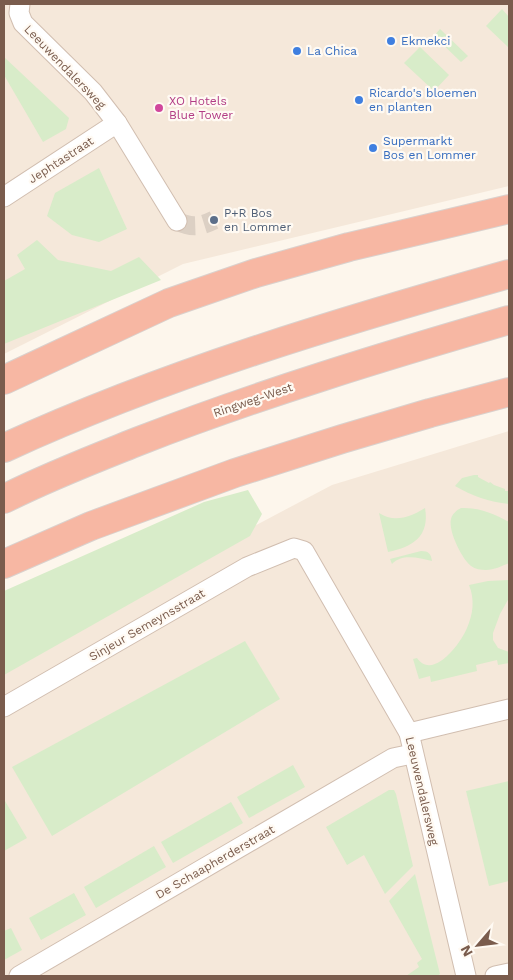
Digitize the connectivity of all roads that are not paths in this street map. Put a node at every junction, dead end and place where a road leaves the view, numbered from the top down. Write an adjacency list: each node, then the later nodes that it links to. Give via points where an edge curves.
1 (19, 9): 2 (street, Leeuwendalersweg, via 23,23 93,92)
2 (118, 123): 3 (street, Jephtastraat); 5 (street, Leeuwendalersweg)
3 (4, 196)
4 (509, 209): 8 (highway, via 256,273 169,304)
5 (176, 221)
6 (509, 274): 10 (highway, via 402,304 196,370)
7 (509, 320): 13 (highway, Ringweg-West, via 286,388 180,425)
8 (4, 380)
9 (509, 392): 15 (highway, via 235,473 92,526)
10 (48, 428): 11 (highway); 12 (highway)
11 (4, 438)
12 (4, 448)
13 (10, 497)
14 (294, 548): 16 (street, Sinjeur Semeynsstraat, via 247,567); 18 (street, Leeuwendalersweg, via 304,551)
15 (4, 564)
16 (4, 707)
17 (509, 709): 18 (street)
18 (408, 733): 19 (street, Leeuwendalersweg)
19 (412, 754): 21 (street, De Schaapherderstraat, via 393,758); 22 (street, Leeuwendalersweg)
20 (509, 973): 23 (street)
21 (19, 976)
22 (466, 976)
23 (495, 976)

